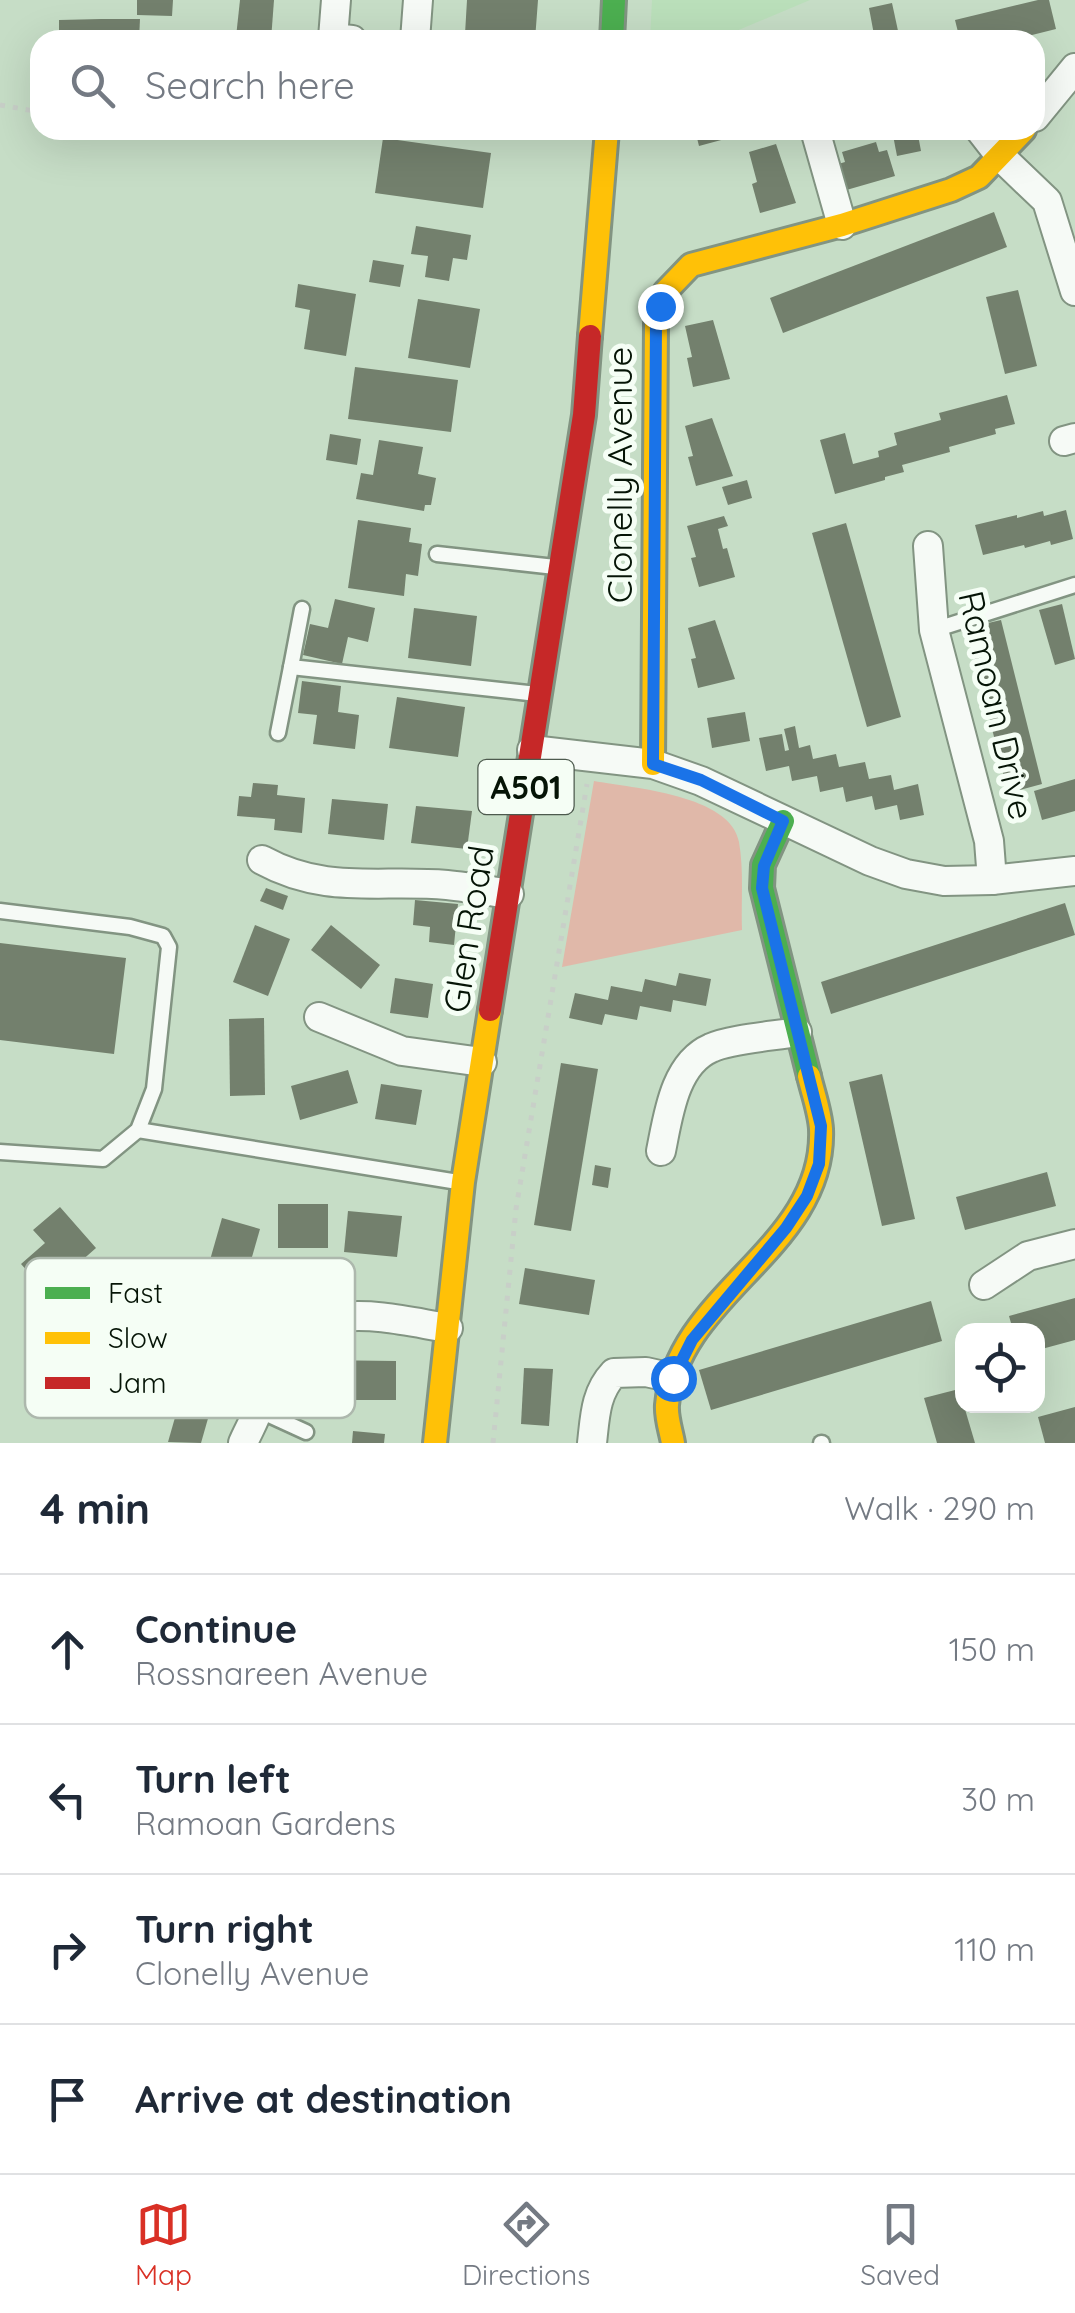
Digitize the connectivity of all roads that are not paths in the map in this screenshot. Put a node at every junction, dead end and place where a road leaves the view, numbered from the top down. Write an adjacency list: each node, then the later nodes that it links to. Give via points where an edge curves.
1 (336, 0): 4 (street)
2 (418, 0): 5 (street)
3 (614, 0): 6 (street)
4 (334, 30)
5 (416, 30)
6 (612, 30)
7 (1075, 68): 8 (street)
8 (1045, 105)
9 (606, 140): 18 (street, Glen Road / A501, via 584,415)
10 (818, 140): 14 (street)
11 (988, 140): 13 (street)
12 (1015, 140): 13 (street, Clonelly Avenue)
13 (1001, 157): 14 (street, Clonelly Avenue, via 951,190); 15 (street, via 1047,200)
14 (842, 225): 26 (street, Clonelly Avenue, via 692,266 660,306)
15 (1075, 291)
16 (928, 546): 21 (street, Ramoan Drive)
17 (436, 554): 18 (lane)
18 (560, 568): 23 (street, Glen Road / A501)
19 (1075, 585): 21 (lane)
20 (302, 609): 22 (lane)
21 (934, 630): 30 (street, Ramoan Drive, via 989,842)
22 (291, 667): 23 (lane); 24 (lane)
23 (542, 695): 25 (street, Glen Road / A501)
24 (278, 733)
25 (532, 750): 26 (street); 31 (street, Glen Road / A501)
26 (653, 764): 27 (street)
27 (783, 821): 30 (street, via 906,874); 34 (street, via 762,888)
28 (262, 860): 31 (street, via 286,874 348,886 446,885)
29 (1075, 870): 30 (street)
30 (992, 880)
31 (509, 894): 35 (street, Glen Road / A501)
32 (0, 911): 36 (lane, via 130,927 162,936 169,947 154,1089)
33 (320, 1017): 35 (street, via 402,1051)
34 (797, 1032): 37 (street, via 711,1048 689,1065 671,1103); 44 (street, via 821,1126 819,1164 786,1228 692,1340)
35 (482, 1062): 39 (street, Glen Road / A501)
36 (138, 1130): 38 (lane, via 103,1159); 39 (lane)
37 (661, 1151)
38 (0, 1152)
39 (463, 1182): 43 (street, Glen Road / A501)
40 (1075, 1244): 41 (street, via 1028,1256)
41 (984, 1286)
42 (355, 1315): 43 (street)
43 (448, 1328): 49 (street, Glen Road / A501)
44 (673, 1378): 50 (street, via 614,1374 602,1386); 51 (street, via 667,1404)
45 (254, 1418): 48 (street)
46 (275, 1418): 47 (lane)
47 (306, 1432)
48 (243, 1443)
49 (436, 1443)
50 (592, 1443)
51 (673, 1443)

